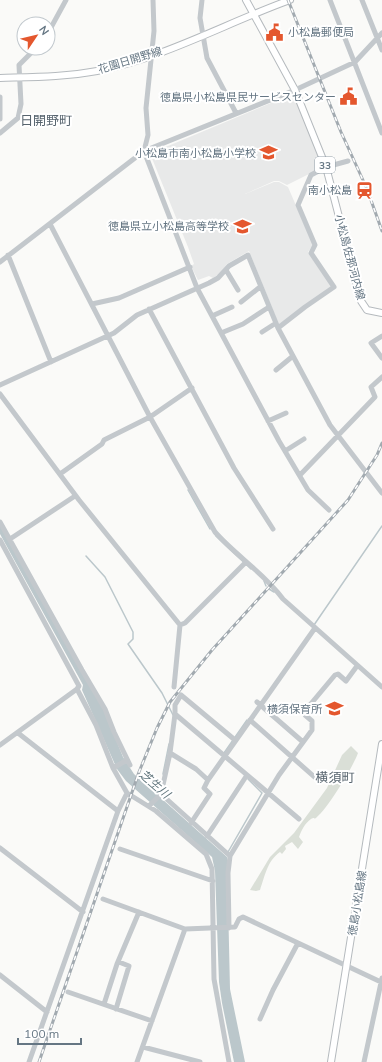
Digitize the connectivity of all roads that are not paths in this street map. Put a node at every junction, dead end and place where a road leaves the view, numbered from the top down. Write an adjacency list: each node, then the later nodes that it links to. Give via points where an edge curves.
1 (66, 0): 9 (street)
2 (152, 0): 15 (street)
3 (202, 0): 11 (street)
4 (246, 0): 8 (main road, 小松島佐那河内線 / 33)
5 (290, 0): 8 (main road)
6 (330, 0): 16 (street)
7 (362, 0): 12 (street)
8 (254, 13): 11 (main road, 花園日開野線); 19 (main road, 小松島佐那河内線 / 33)
9 (56, 18)
10 (382, 33): 12 (street)
11 (202, 35): 15 (main road, 花園日開野線); 21 (street, via 209,65)
12 (377, 38): 13 (street); 16 (street)
13 (382, 50)
14 (27, 56): 17 (street, via 20,62)
15 (152, 56): 17 (main road, 花園日開野線, via 97,71); 25 (street, via 146,108 148,135)
16 (355, 62): 19 (street); 24 (street)
17 (20, 77): 18 (main road, 花園日開野線); 23 (street, via 21,104 18,118)
18 (0, 78)
19 (295, 90): 21 (street); 27 (main road, 小松島佐那河内線 / 33)
20 (0, 97): 22 (street)
21 (236, 113): 25 (street)
22 (0, 119)
23 (0, 133)
24 (382, 133)
25 (144, 151): 28 (street); 31 (street)
26 (348, 160): 27 (street)
27 (326, 167): 41 (main road, 小松島佐那河内線 / 33, via 361,301 367,310); 43 (street, via 311,175 298,205 315,245 311,253 334,287)
28 (50, 224): 29 (street); 37 (street)
29 (8, 255): 30 (street); 50 (street)
30 (0, 262)
31 (190, 267): 34 (street); 37 (street, via 119,298)
32 (226, 270): 33 (street, via 248,255); 34 (street, via 218,278); 35 (street)
33 (260, 287): 36 (street); 39 (street)
34 (197, 288): 40 (street); 42 (street)
35 (238, 290)
36 (241, 302)
37 (92, 304): 46 (street)
38 (232, 307): 42 (street)
39 (269, 307): 43 (street); 45 (street, via 243,324)
40 (149, 309): 46 (street); 54 (street)
41 (382, 313)
42 (212, 316): 45 (street)
43 (277, 326): 44 (street); 48 (street)
44 (262, 332)
45 (221, 333): 58 (street)
46 (107, 336): 50 (street); 57 (street)
47 (382, 336): 49 (street, via 372,343)
48 (293, 356): 51 (street); 59 (street)
49 (382, 358)
50 (51, 362): 53 (street)
51 (276, 370)
52 (382, 377): 59 (street, via 371,387 375,396)
53 (0, 385)
54 (192, 388): 57 (street); 68 (street, via 234,468)
55 (0, 394): 62 (street)
56 (286, 413): 58 (street)
57 (149, 417): 62 (street, via 104,440); 71 (street, via 215,532)
58 (268, 421): 61 (street)
59 (338, 436): 63 (street); 64 (street)
60 (304, 439): 61 (street)
61 (285, 451): 63 (street)
62 (60, 474): 65 (street)
63 (300, 475): 66 (street, via 308,490)
64 (382, 493)
65 (75, 496): 69 (street); 72 (street)
66 (329, 510)
67 (0, 522): 69 (street)
68 (273, 529)
69 (10, 539): 89 (street, via 94,688 127,762)
70 (0, 540): 77 (street, via 79,686)
71 (245, 563): 72 (street); 73 (street, via 270,581 283,599)
72 (180, 626): 75 (street)
73 (314, 626): 74 (street); 78 (street)
74 (357, 666): 76 (street); 83 (street, via 346,681 338,674 335,675 304,712 312,721 312,726)
75 (174, 687)
76 (382, 688)
77 (77, 689): 81 (street); 89 (street)
78 (259, 704): 80 (street); 83 (street)
79 (176, 714): 82 (street, via 175,705 181,695); 86 (street); 87 (street)
80 (248, 721): 82 (street); 88 (street)
81 (18, 733): 85 (street); 97 (street)
82 (234, 739): 87 (street)
83 (303, 742): 88 (street)
84 (382, 744): 113 (main road, 徳島小松島線)
85 (0, 745)
86 (170, 753): 91 (street, via 196,769); 95 (street)
87 (224, 757): 90 (street); 91 (street)
88 (292, 757): 92 (street); 94 (street)
89 (114, 768): 93 (street)
90 (246, 776): 94 (street); 100 (street)
91 (208, 780): 99 (street, via 204,788 210,794)
92 (319, 781)
93 (126, 793): 96 (street); 97 (street)
94 (267, 793): 98 (street); 103 (street)
95 (160, 795): 96 (street); 99 (street)
96 (150, 806): 104 (street, via 206,854)
97 (118, 811): 106 (street)
98 (299, 819)
99 (191, 823): 100 (street)
100 (206, 836): 103 (street)
101 (0, 848): 106 (street)
102 (120, 849): 104 (street)
103 (228, 855): 108 (street)
104 (213, 881): 110 (street)
105 (103, 899): 107 (street)
106 (83, 912): 120 (street)
107 (139, 912): 109 (street); 112 (street)
108 (228, 928): 110 (street); 111 (street, via 235,928 239,919 243,917)
109 (185, 929): 110 (street); 122 (street)
110 (215, 929): 127 (street, via 214,979)
111 (298, 943): 113 (street); 121 (street)
112 (119, 962): 118 (street); 119 (street, via 129,966)
113 (346, 966): 115 (street); 128 (main road, 徳島小松島線)
114 (0, 975): 120 (street)
115 (382, 980): 117 (street)
116 (68, 992): 118 (street)
117 (379, 1002): 129 (street)
118 (104, 1004): 119 (street)
119 (116, 1009): 122 (street)
120 (47, 1012): 124 (street)
121 (260, 1019)
122 (152, 1021): 123 (street)
123 (143, 1047): 125 (street); 126 (street)
124 (29, 1062)
125 (138, 1062)
126 (200, 1062)
127 (229, 1062)
128 (331, 1062)
129 (364, 1062)

